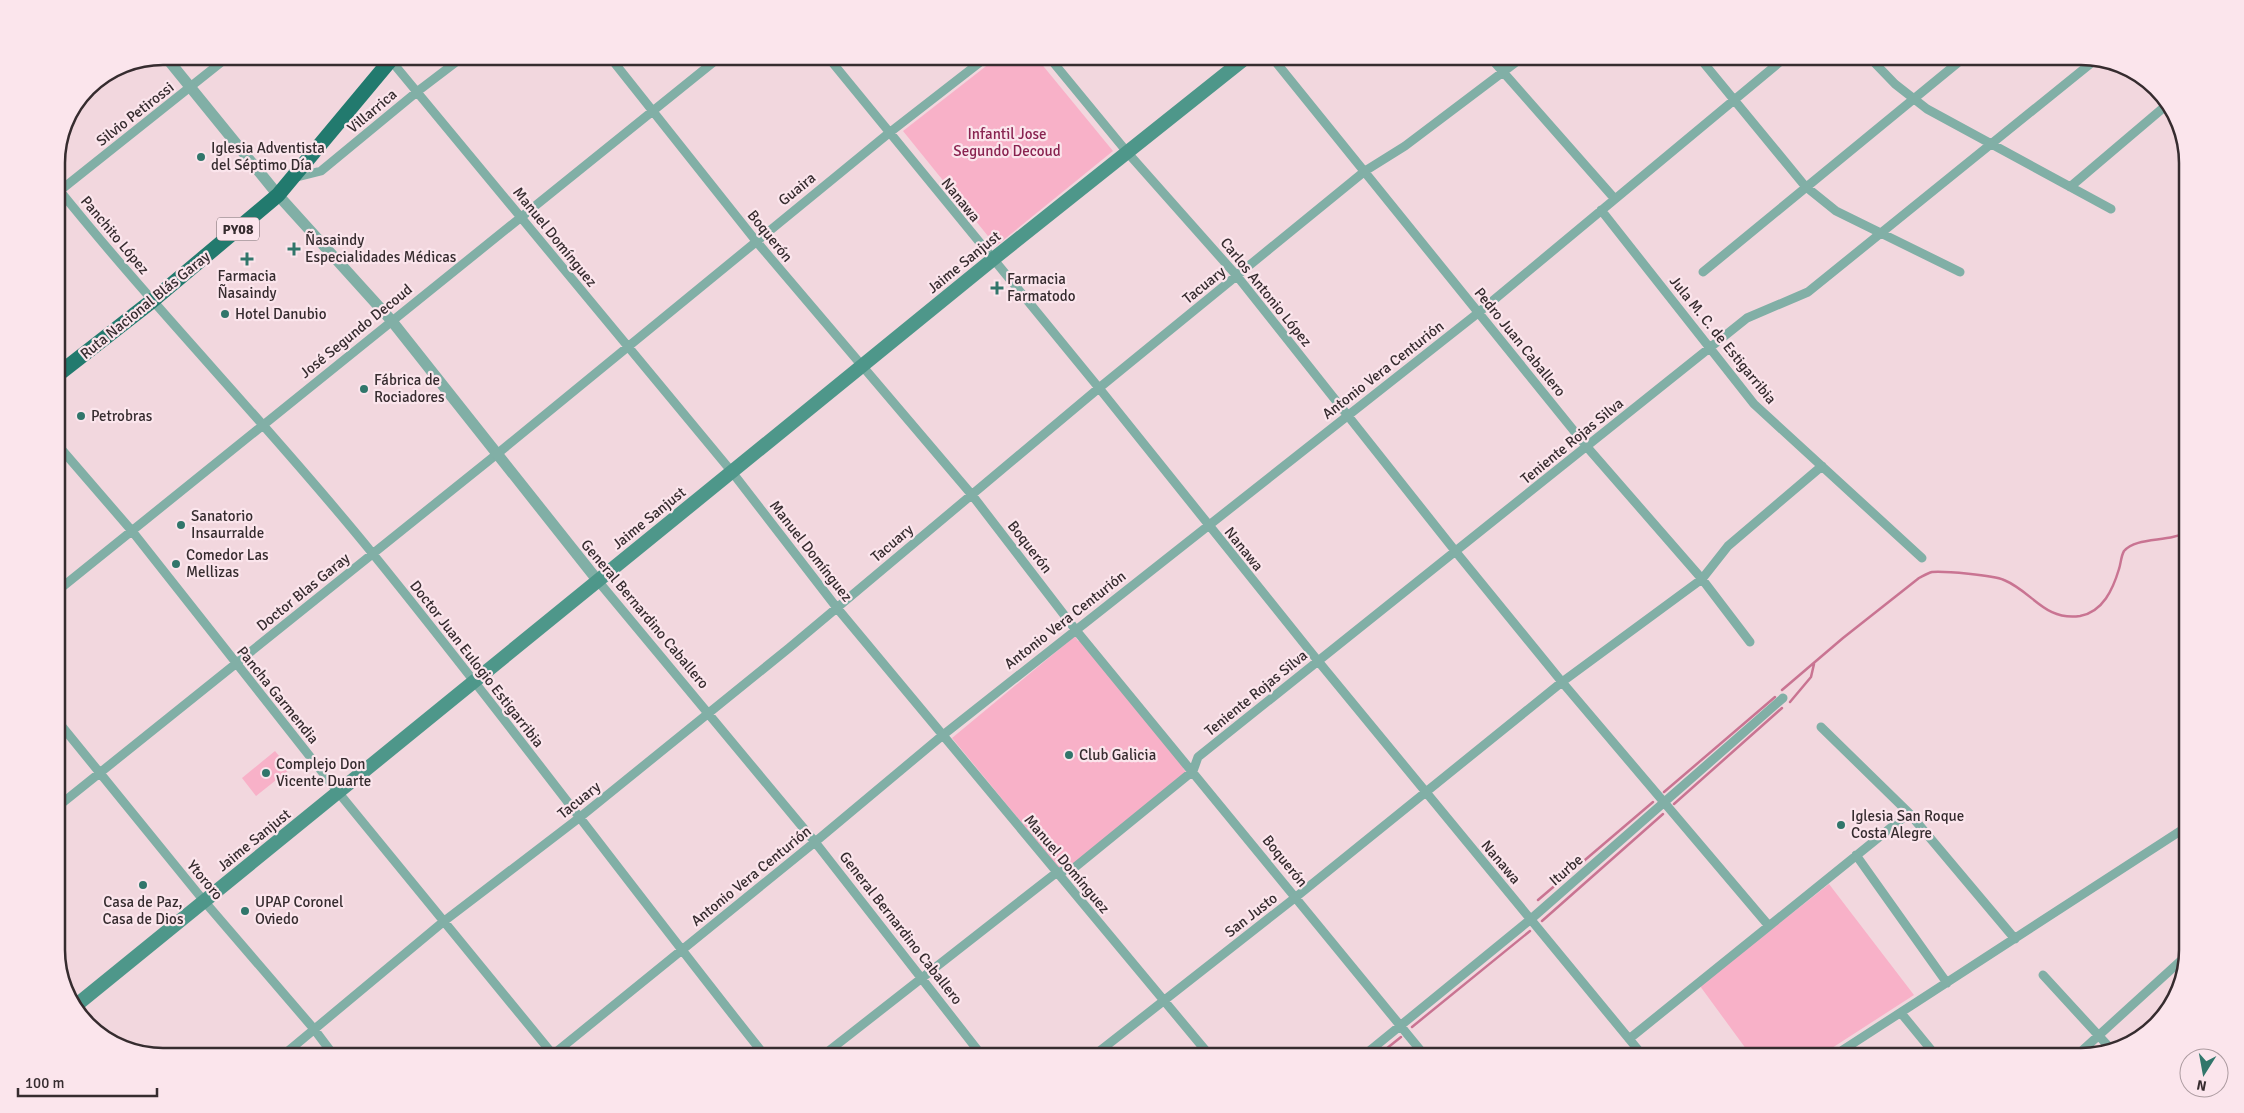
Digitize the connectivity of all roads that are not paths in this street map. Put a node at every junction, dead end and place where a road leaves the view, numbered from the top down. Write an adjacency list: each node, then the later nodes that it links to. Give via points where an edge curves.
1 (172, 65): 21 (street, General Bernardino Caballero)
2 (218, 65): 21 (street, Silvio Petirossi)
3 (385, 65): 31 (highway, Ruta Nacional Blás Garay / PY08)
4 (397, 65): 22 (street, Manuel Domínguez)
5 (452, 65): 22 (street, Villarrica)
6 (616, 65): 26 (street, Boquerón)
7 (710, 65): 26 (street, José Segundo Decoud)
8 (834, 65): 27 (street, Nanawa)
9 (976, 65): 27 (street, Guaira)
10 (1055, 65): 29 (street, Carlos Antonio López)
11 (1237, 65): 29 (main road, Jaime Sanjust)
12 (1278, 65): 30 (street, Pedro Juan Caballero)
13 (1497, 65): 20 (street)
14 (1512, 65): 20 (street, Tacuary)
15 (1705, 65): 24 (street)
16 (1776, 65): 24 (street, Antonio Vera Centurión)
17 (1877, 65): 23 (street)
18 (1955, 65): 23 (street)
19 (2088, 66): 28 (street, Teniente Rojas Silva)
20 (1503, 72): 30 (street, Tacuary, via 1405,146); 37 (street)
21 (191, 88): 32 (street, Silvio Petirossi); 35 (street, General Bernardino Caballero)
22 (418, 91): 31 (street, Villarrica, via 321,171); 40 (street, Manuel Domínguez)
23 (1914, 98): 28 (street, via 1927,109); 33 (street)
24 (1734, 101): 33 (street); 37 (street, Antonio Vera Centurión)
25 (2162, 109): 34 (street)
26 (652, 111): 40 (street, José Segundo Decoud); 42 (street, Boquerón)
27 (889, 133): 42 (street, Guaira); 43 (street, Nanawa)
28 (1991, 145): 34 (street); 41 (street, Teniente Rojas Silva)
29 (1127, 152): 43 (main road, Jaime Sanjust); 46 (street, Carlos Antonio López)
30 (1365, 171): 46 (street, Tacuary); 48 (street, Pedro Juan Caballero)
31 (292, 178): 35 (highway, Ruta Nacional Blás Garay / PY08)
32 (65, 185)
33 (1805, 186): 41 (street, via 1836,211); 44 (street)
34 (2070, 187): 38 (street)
35 (278, 195): 47 (highway, Ruta Nacional Blás Garay / PY08); 49 (street, General Bernardino Caballero)
36 (65, 198): 47 (street, Panchito López)
37 (1614, 198): 39 (street, Antonio Vera Centurión)
38 (2111, 209)
39 (1601, 210): 48 (street, Antonio Vera Centurión); 51 (street, Jula M. C. de Estigarribia)
40 (520, 216): 49 (street, José Segundo Decoud); 50 (street, Manuel Domínguez)
41 (1881, 232): 45 (street); 51 (street, Teniente Rojas Silva, via 1808,292 1747,318)
42 (756, 241): 50 (street, Guaira); 52 (street, Boquerón)
43 (992, 260): 52 (main road, Jaime Sanjust); 54 (street, Nanawa)
44 (1703, 272)
45 (1960, 272)
46 (1237, 276): 54 (street, Tacuary); 55 (street, Carlos Antonio López)
47 (152, 301): 53 (highway, Ruta Nacional Blás Garay / PY08); 56 (street, Doctor Juan Eulogio Estigarribia)
48 (1478, 313): 55 (street, Antonio Vera Centurión); 57 (street, Pedro Juan Caballero)
49 (391, 320): 56 (street, José Segundo Decoud); 59 (street, General Bernardino Caballero)
50 (627, 347): 59 (street, Doctor Blas Garay); 61 (street, Manuel Domínguez)
51 (1710, 349): 57 (street, Teniente Rojas Silva); 60 (street, Jula M. C. de Estigarribia, via 1754,404)
52 (861, 367): 61 (main road, Jaime Sanjust); 62 (street, Boquerón)
53 (65, 369)
54 (1099, 388): 62 (street, Tacuary); 63 (street, Nanawa)
55 (1347, 416): 63 (street, Antonio Vera Centurión); 65 (street, Carlos Antonio López)
56 (263, 424): 64 (street, José Segundo Decoud); 66 (street, Doctor Juan Eulogio Estigarribia)
57 (1587, 447): 65 (street, Teniente Rojas Silva); 68 (street, Pedro Juan Caballero)
58 (65, 453): 64 (street, Pancha Garmendia)
59 (497, 454): 66 (street, Doctor Blas Garay); 69 (street, General Bernardino Caballero)
60 (1822, 466): 67 (street, Jula M. C. de Estigarribia); 68 (street, San Justo, via 1728,546)
61 (732, 472): 69 (main road, Jaime Sanjust); 71 (street, Manuel Domínguez)
62 (972, 494): 71 (street, Tacuary); 72 (street, Boquerón)
63 (1207, 525): 72 (street, Antonio Vera Centurión); 74 (street, Nanawa)
64 (132, 531): 70 (street, José Segundo Decoud); 75 (street, Pancha Garmendia)
65 (1456, 552): 74 (street, Teniente Rojas Silva); 77 (street, Carlos Antonio López)
66 (372, 553): 75 (street, Doctor Blas Garay); 76 (street, Doctor Juan Eulogio Estigarribia)
67 (1922, 558)
68 (1702, 579): 73 (street, Pedro Juan Caballero); 77 (street, San Justo)
69 (598, 581): 76 (main road, Jaime Sanjust); 79 (street, General Bernardino Caballero)
70 (65, 585)
71 (837, 608): 79 (street, Tacuary); 82 (street, Manuel Domínguez)
72 (1075, 629): 82 (street, Antonio Vera Centurión); 83 (street, Boquerón)
73 (1750, 642)
74 (1318, 662): 83 (street, Teniente Rojas Silva, via 1198,757); 85 (street, Nanawa)
75 (235, 664): 84 (street, Doctor Blas Garay); 86 (street, Pancha Garmendia)
76 (474, 682): 86 (main road, Jaime Sanjust); 90 (street, Doctor Juan Eulogio Estigarribia)
77 (1562, 682): 85 (street, San Justo); 88 (street, Carlos Antonio López)
78 (1783, 698): 88 (street, Iturbe)
79 (708, 712): 90 (street, Tacuary); 92 (street, General Bernardino Caballero)
80 (1822, 727): 89 (street)
81 (65, 730): 84 (street, Ytororo)
82 (943, 735): 92 (street, Antonio Vera Centurión); 94 (street, Manuel Domínguez)
83 (1193, 771): 94 (street, Teniente Rojas Silva, via 1074,868); 95 (street, Boquerón)
84 (100, 773): 87 (street, Doctor Blas Garay); 96 (street, Ytororo)
85 (1425, 791): 95 (street, San Justo); 97 (street, Nanawa)
86 (338, 792): 96 (main road, Jaime Sanjust); 98 (street, Pancha Garmendia)
87 (65, 801)
88 (1664, 803): 97 (street, Iturbe); 99 (street, Carlos Antonio López)
89 (1910, 813): 93 (street); 100 (street)
90 (579, 818): 98 (street, Tacuary); 101 (street, Doctor Juan Eulogio Estigarribia)
91 (2179, 832): 100 (street)
92 (815, 842): 101 (street, Antonio Vera Centurión); 104 (street, General Bernardino Caballero)
93 (1856, 855): 99 (street); 105 (street)
94 (1056, 874): 104 (street, Teniente Rojas Silva); 106 (street, Manuel Domínguez)
95 (1296, 897): 106 (street, San Justo); 109 (street, Boquerón)
96 (204, 901): 107 (main road, Jaime Sanjust); 110 (street, Ytororo)
97 (1530, 919): 109 (street, Iturbe); 112 (street, Nanawa)
98 (443, 922): 110 (street, Tacuary); 116 (street, Pancha Garmendia)
99 (1769, 926): 112 (street)
100 (2015, 939): 105 (street)
101 (681, 951): 117 (street, Antonio Vera Centurión); 118 (street, Doctor Juan Eulogio Estigarribia)
102 (2178, 963): 111 (street)
103 (2044, 974): 111 (street)
104 (922, 978): 119 (street, Teniente Rojas Silva); 120 (street, General Bernardino Caballero)
105 (1947, 983): 108 (street)
106 (1164, 1001): 121 (street, San Justo); 122 (street, Manuel Domínguez)
107 (81, 1002)
108 (1901, 1013): 126 (street); 127 (street)
109 (1401, 1025): 123 (street, Iturbe); 124 (street, Boquerón)
110 (314, 1030): 114 (street, Tacuary); 115 (street, Ytororo)
111 (2098, 1036): 113 (street); 128 (street)
112 (1629, 1039): 125 (street, Nanawa)
113 (2107, 1045)
114 (292, 1048)
115 (328, 1048)
116 (545, 1048)
117 (562, 1048)
118 (759, 1048)
119 (833, 1048)
120 (976, 1048)
121 (1104, 1048)
122 (1203, 1048)
123 (1373, 1048)
124 (1419, 1048)
125 (1634, 1048)
126 (1846, 1048)
127 (1930, 1048)
128 (2085, 1048)

